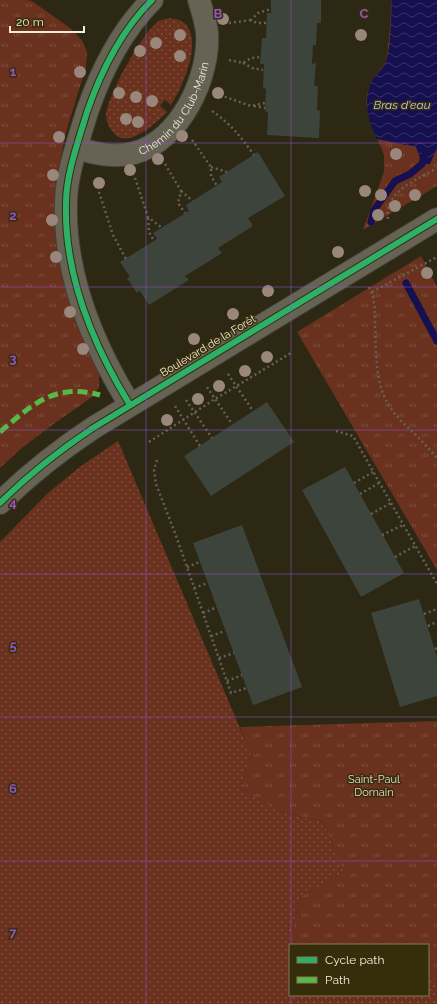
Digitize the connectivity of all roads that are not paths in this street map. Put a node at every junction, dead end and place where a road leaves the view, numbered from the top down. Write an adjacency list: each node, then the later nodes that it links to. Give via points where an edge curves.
1 (152, 0): 3 (street, via 118,44 105,68)
2 (199, 0): 3 (street, Chemin du Club-Marin, via 207,33 204,69 197,89 177,123 148,148 135,153 110,156)
3 (77, 148): 5 (street, via 70,170 66,203 72,265 93,335)
4 (437, 219): 5 (street, Boulevard de la Forêt)
5 (130, 405): 6 (street, Boulevard de la Forêt, via 38,468)
6 (0, 504)

